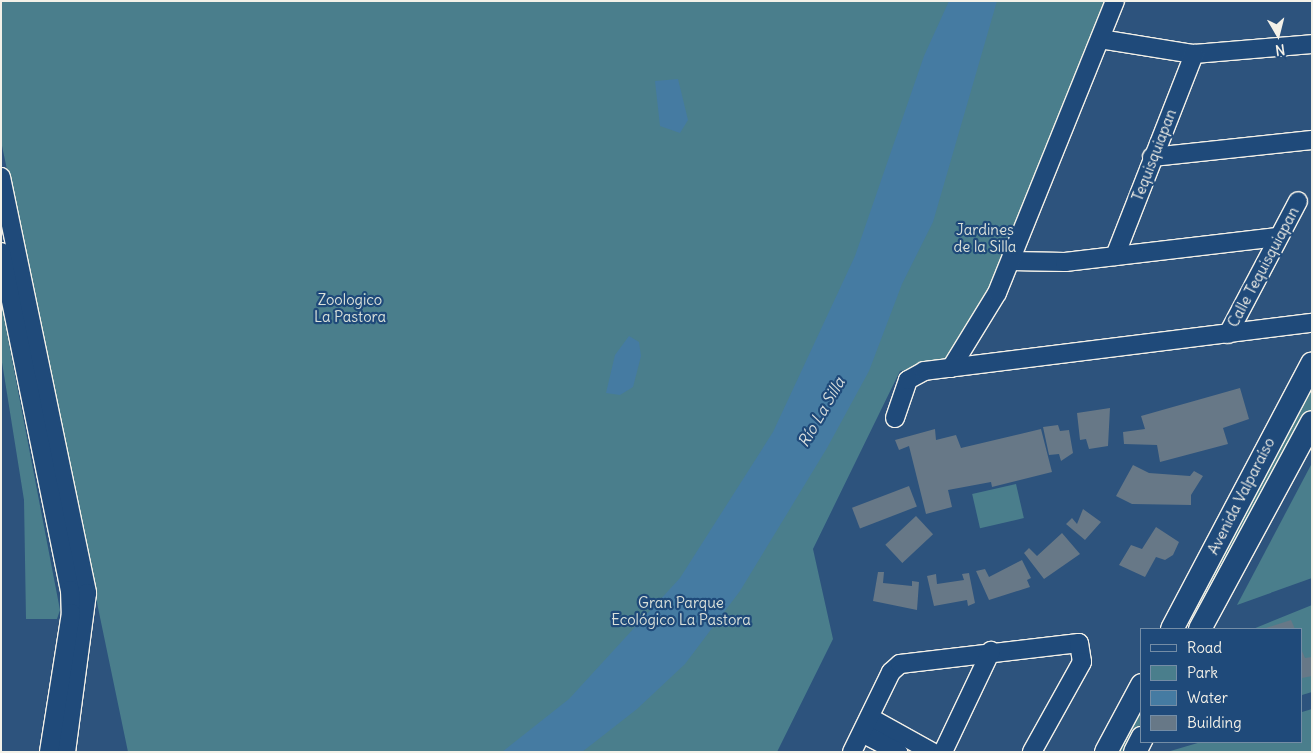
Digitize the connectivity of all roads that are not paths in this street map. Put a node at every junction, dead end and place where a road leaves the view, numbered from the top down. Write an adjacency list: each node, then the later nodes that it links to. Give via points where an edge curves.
1 (1115, 1): 2 (street)
2 (1100, 39): 4 (street); 12 (street)
3 (1312, 44): 4 (street)
4 (1194, 54): 6 (street, Tequisquiapan)
5 (1312, 140): 6 (street)
6 (1152, 157): 11 (street, Tequisquiapan)
7 (1, 177): 26 (street, via 87,593)
8 (1298, 201): 9 (street, Calle Tequisquiapan)
9 (1278, 237): 11 (street); 14 (street, Calle Tequisquiapan)
10 (1, 252): 25 (street, via 70,590 71,613)
11 (1115, 256): 12 (street, via 1065,262)
12 (1011, 261): 16 (street, via 984,319)
13 (1312, 323): 14 (street)
14 (1228, 334): 16 (street)
15 (1312, 364): 19 (main road, Avenida Valparaíso)
16 (951, 368): 17 (street, via 913,373)
17 (895, 418)
18 (1312, 422): 20 (main road, Avenida Valparaíso)
19 (1173, 628)
20 (1201, 628)
21 (991, 651): 23 (street, via 900,664 891,672); 30 (street); 31 (street, via 1070,641 1083,649 1082,662)
22 (1140, 689): 32 (main road)
23 (871, 718): 24 (street); 29 (street)
24 (862, 733): 27 (street); 28 (street)
25 (49, 752)
26 (66, 752)
27 (852, 752)
28 (898, 752)
29 (932, 752)
30 (943, 752)
31 (1032, 752)
32 (1106, 752)

